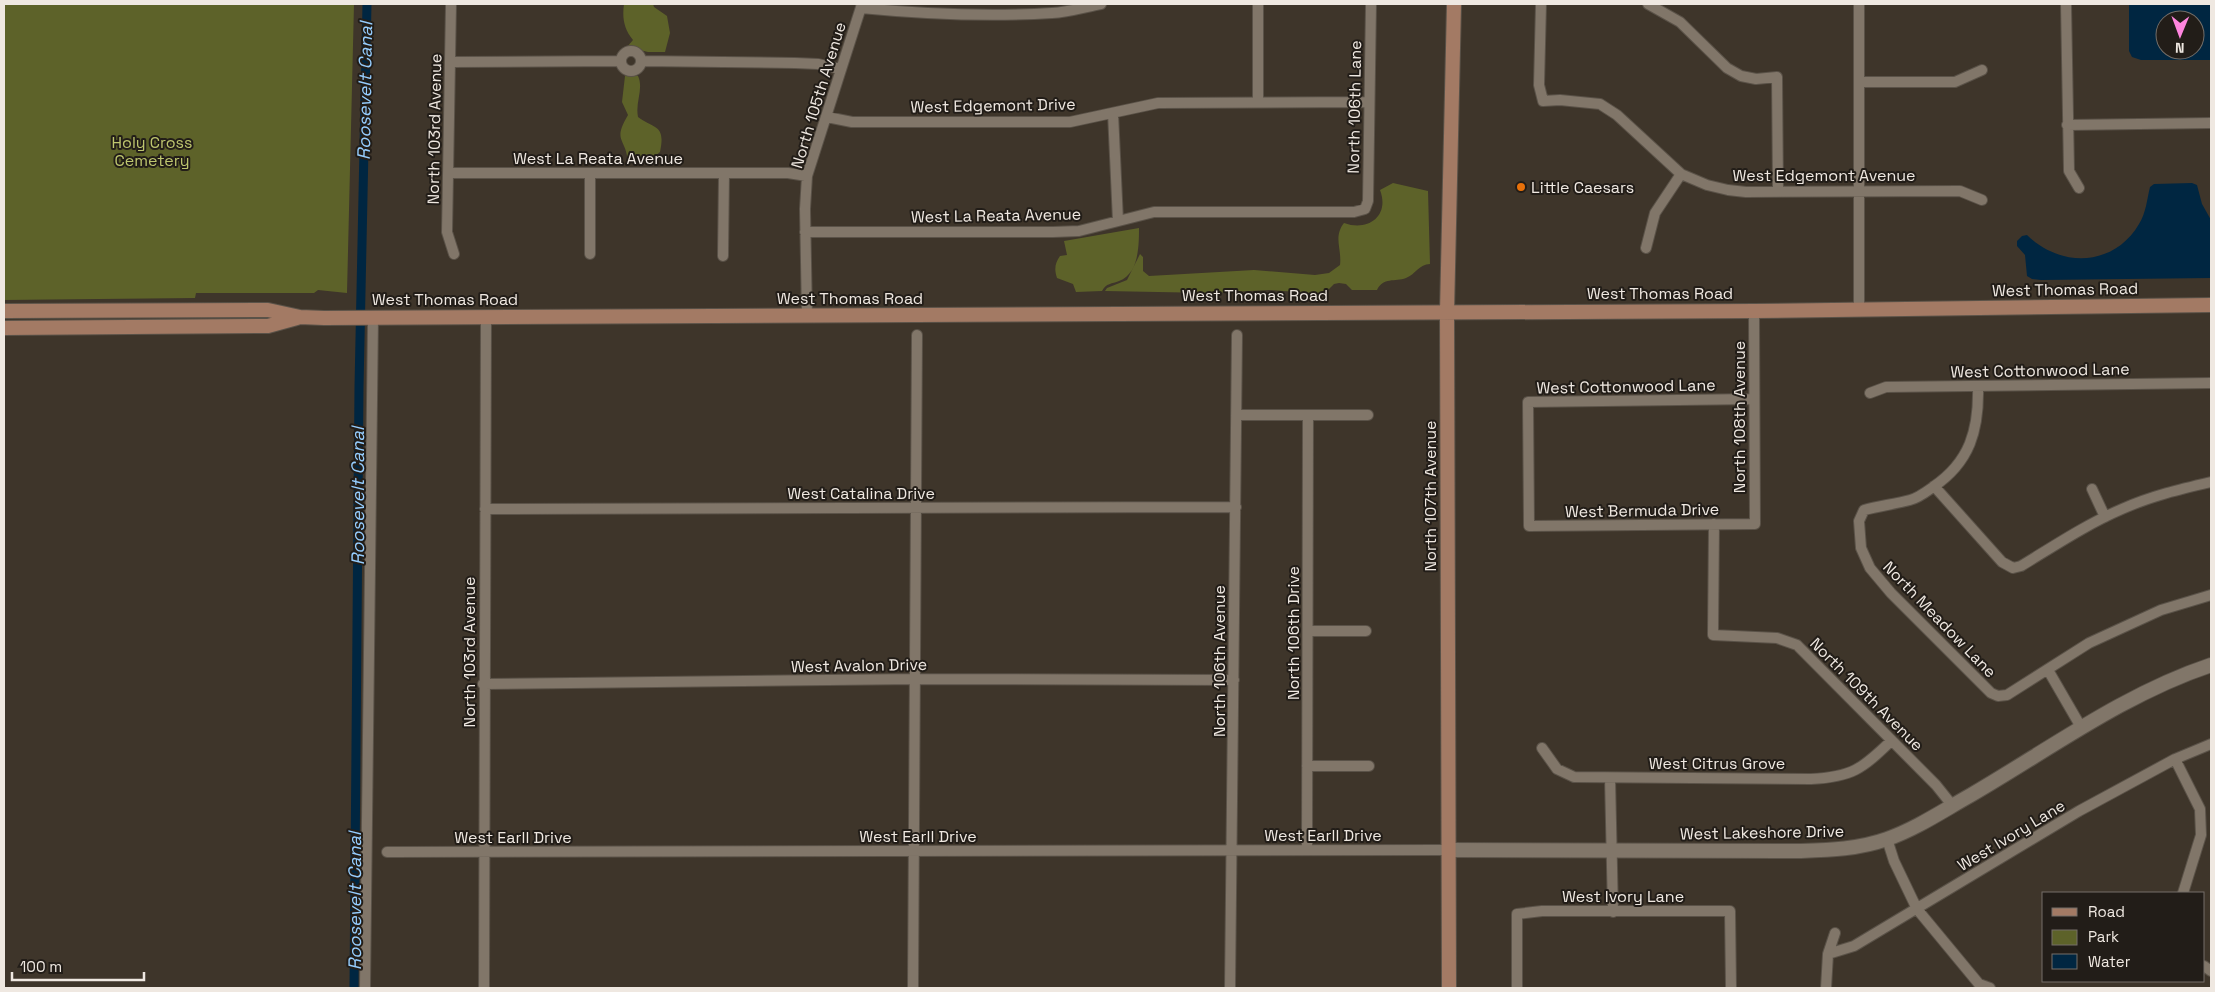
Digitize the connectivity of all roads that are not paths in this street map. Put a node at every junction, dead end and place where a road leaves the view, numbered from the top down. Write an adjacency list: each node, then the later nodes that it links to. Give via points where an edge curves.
1 (451, 4): 13 (street, North 103rd Avenue)
2 (1101, 4): 10 (street, via 1054,13 981,14 889,11)
3 (1258, 4): 17 (street)
4 (1371, 4): 18 (street, North 106th Lane)
5 (1454, 4): 43 (main road, North 107th Avenue)
6 (1541, 4): 26 (street, West Edgemont Avenue, via 1539,84 1542,101 1600,104 1617,115)
7 (1648, 4): 30 (street, via 1680,22 1727,68 1741,76 1756,79 1777,77)
8 (1859, 4): 16 (street)
9 (2066, 4): 22 (street)
10 (861, 6): 14 (street, North 105th Avenue)
11 (621, 61): 12 (street, via 625,53 631,51 638,53); 12 (street, via 623,68 630,72 637,70); 13 (street)
12 (642, 61): 14 (street, via 795,63)
13 (450, 62): 23 (street, North 103rd Avenue)
14 (840, 69): 20 (street, North 105th Avenue)
15 (1982, 70): 16 (street, via 1955,82)
16 (1859, 82): 29 (street)
17 (1258, 102): 18 (street, West Edgemont Drive); 19 (street, West Edgemont Drive, via 1158,104)
18 (1369, 102): 32 (street, North 106th Lane, via 1368,201)
19 (1113, 113): 20 (street, West Edgemont Drive, via 1070,122 852,122); 33 (street)
20 (827, 117): 27 (street, North 105th Avenue)
21 (2211, 123): 22 (street)
22 (2067, 125): 28 (street, via 2069,171)
23 (449, 173): 24 (street, West La Reata Avenue); 36 (street, North 103rd Avenue, via 447,232)
24 (590, 174): 25 (street, West La Reata Avenue); 37 (street)
25 (724, 174): 27 (street, West La Reata Avenue, via 788,173); 38 (street)
26 (1681, 174): 30 (street, West Edgemont Avenue, via 1728,190); 35 (street, via 1655,213)
27 (807, 176): 34 (street, North 105th Avenue)
28 (2080, 188)
29 (1860, 190): 30 (street, West Edgemont Avenue); 31 (street, West Edgemont Avenue, via 1960,191); 40 (street)
30 (1778, 191)
31 (1982, 200)
32 (1365, 209): 33 (street, West La Reata Avenue, via 1354,212 1154,212)
33 (1118, 221): 34 (street, West La Reata Avenue, via 1079,231 1053,232)
34 (805, 232): 44 (street, North 105th Avenue)
35 (1646, 248)
36 (454, 254)
37 (590, 254)
38 (723, 256)
39 (2211, 305): 40 (main road, West Thomas Road)
40 (1859, 308): 42 (main road, West Thomas Road)
41 (4, 311): 47 (main road, West Thomas Road, via 268,310)
42 (1754, 311): 43 (main road, West Thomas Road); 54 (street, North 108th Avenue)
43 (1447, 312): 44 (main road, West Thomas Road); 88 (main road, North 107th Avenue)
44 (807, 315): 46 (main road, West Thomas Road)
45 (374, 317): 46 (main road, West Thomas Road); 47 (main road, West Thomas Road); 98 (street)
46 (486, 317): 63 (street, North 103rd Avenue)
47 (300, 318): 48 (main road, West Thomas Road, via 268,326)
48 (4, 328)
49 (1237, 334): 55 (street, North 106th Avenue)
50 (917, 335): 62 (street)
51 (2211, 383): 52 (street, West Cottonwood Lane)
52 (1978, 386): 53 (street, West Cottonwood Lane, via 1886,387); 59 (street, North Meadow Lane, via 1978,416 1964,455 1960,463)
53 (1870, 393)
54 (1754, 399): 66 (street, North 108th Avenue); 67 (street, West Cottonwood Lane, via 1528,402)
55 (1236, 415): 56 (street); 61 (street, North 106th Avenue)
56 (1308, 415): 57 (street); 69 (street, North 106th Drive)
57 (1368, 415)
58 (2211, 482): 64 (street, via 2142,501)
59 (1934, 486): 64 (street, via 2002,562 2013,568); 72 (street, North Meadow Lane, via 1910,500 1864,510 1859,521 1861,548 1870,568 1992,693 1998,696 2007,694)
60 (2092, 490): 64 (street)
61 (1236, 507): 62 (street, West Catalina Drive); 74 (street, North 106th Avenue)
62 (916, 508): 63 (street, West Catalina Drive); 73 (street)
63 (485, 509): 75 (street, North 103rd Avenue)
64 (2105, 516)
65 (1714, 524): 66 (street, West Bermuda Drive); 67 (street, West Bermuda Drive); 77 (street, North 109th Avenue, via 1713,635 1777,638 1797,645)
66 (1755, 524)
67 (1529, 526)
68 (2211, 595): 72 (street, via 2161,610 2089,643)
69 (1308, 631): 70 (street); 81 (street, North 106th Drive)
70 (1366, 631)
71 (2211, 665): 76 (street, West Lakeshore Drive, via 2154,687)
72 (2048, 670): 76 (street)
73 (916, 678): 74 (street, West Avalon Drive); 75 (street, West Avalon Drive); 89 (street)
74 (1234, 680): 86 (street, North 106th Avenue)
75 (483, 684): 92 (street, North 103rd Avenue)
76 (2081, 727): 84 (street, West Lakeshore Drive)
77 (1891, 741): 83 (street, West Citrus Grove, via 1869,763 1850,774 1831,778); 84 (street, North 109th Avenue)
78 (2211, 744): 80 (street, West Ivory Lane)
79 (1542, 748): 83 (street, West Citrus Grove, via 1557,768 1574,777)
80 (2175, 759): 93 (street, via 2200,809 2201,835); 94 (street, West Ivory Lane, via 2079,811)
81 (1307, 766): 82 (street); 87 (street, North 106th Drive)
82 (1369, 766)
83 (1610, 778): 90 (street)
84 (1952, 805): 85 (street, West Lakeshore Drive)
85 (1887, 840): 90 (street, West Lakeshore Drive, via 1836,850); 94 (street)
86 (1233, 850): 87 (street, West Earll Drive); 89 (street, West Earll Drive); 101 (street, North 106th Avenue)
87 (1307, 850): 88 (street, West Earll Drive)
88 (1448, 850): 90 (street, West Lakeshore Drive); 102 (main road, North 107th Avenue)
89 (913, 851): 92 (street, West Earll Drive); 100 (street)
90 (1611, 851): 95 (street)
91 (387, 852): 92 (street, West Earll Drive)
92 (484, 852): 99 (street, North 103rd Avenue)
93 (2183, 892)
94 (1917, 909): 97 (street, West Ivory Lane, via 1854,946); 106 (street, via 1979,984)
95 (1613, 912): 103 (street, West Ivory Lane, via 1542,910 1517,914); 104 (street, West Ivory Lane, via 1730,911)
96 (1835, 933): 97 (street)
97 (1828, 954): 105 (street)
98 (366, 988)
99 (484, 988)
100 (913, 988)
101 (1230, 988)
102 (1449, 988)
103 (1517, 988)
104 (1731, 988)
105 (1826, 988)
106 (1990, 988)

